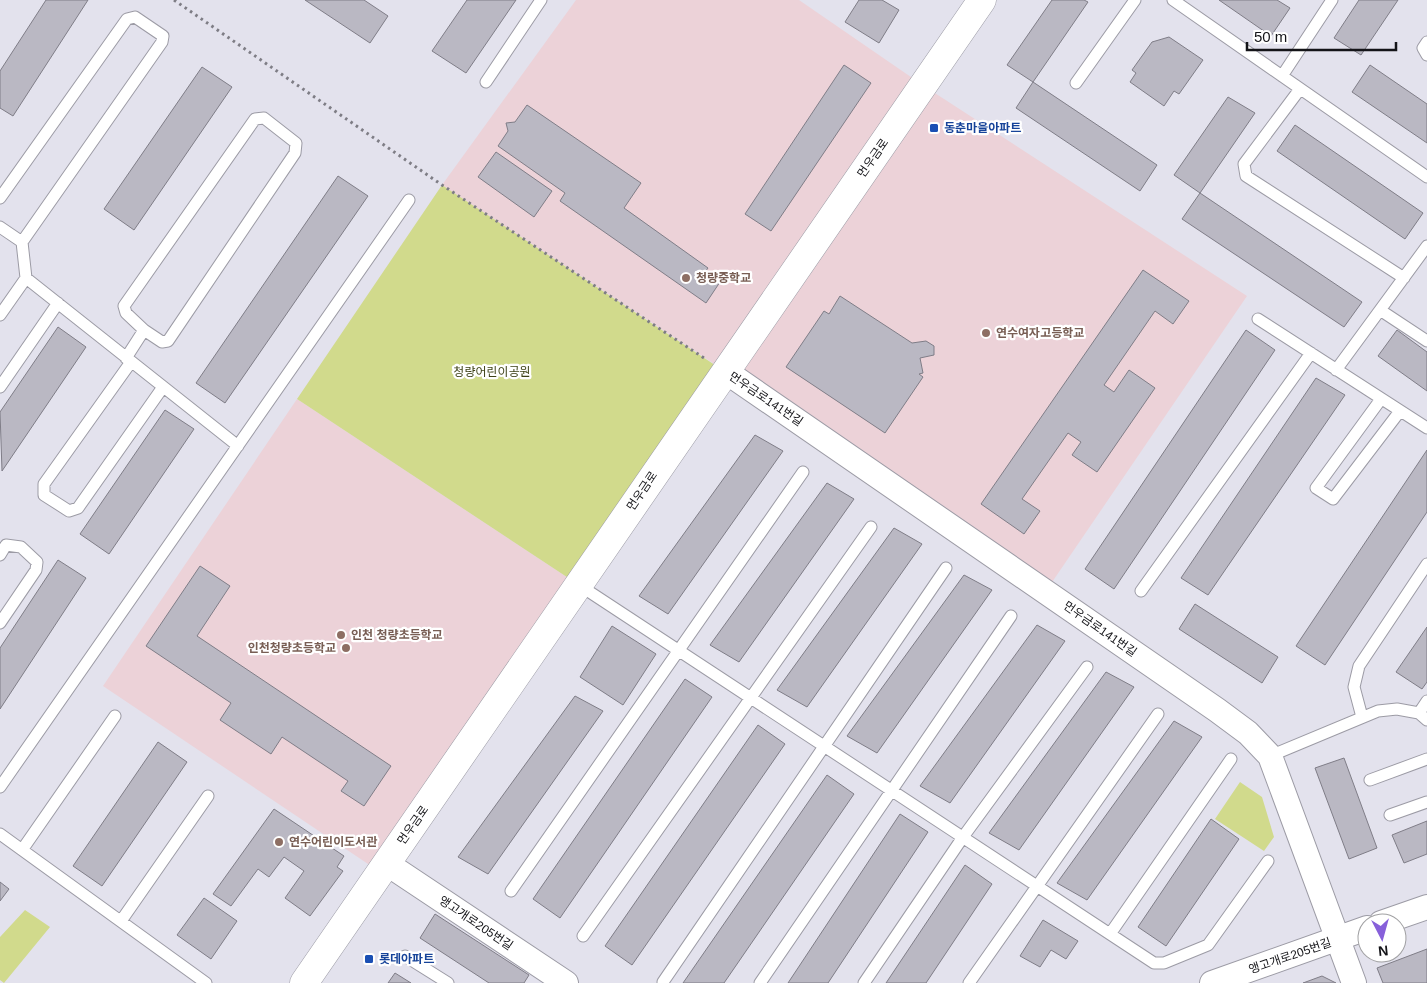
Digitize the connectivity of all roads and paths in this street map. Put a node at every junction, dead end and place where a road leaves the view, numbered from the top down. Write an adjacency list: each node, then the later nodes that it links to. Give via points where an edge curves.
1 (174, 0): 30 (path, via 442,185)
2 (541, 0): 10 (lane)
3 (982, 0): 30 (main road, 먼우금로)
4 (1135, 0): 11 (lane)
5 (1173, 0): 9 (lane)
6 (1332, 0): 9 (lane)
7 (1427, 42): 8 (lane, via 1423,48)
8 (1427, 55)
9 (1282, 76): 12 (lane)
10 (486, 82)
11 (1076, 83)
12 (1300, 89): 13 (lane); 20 (lane, via 1244,164 1246,176)
13 (1427, 177)
14 (0, 198): 17 (lane, via 127,19 135,17 163,36 162,42)
15 (409, 200): 36 (lane)
16 (0, 227): 17 (lane)
17 (22, 242): 19 (lane)
18 (1427, 246): 20 (lane)
19 (26, 278): 21 (lane); 23 (lane)
20 (1404, 278): 22 (lane)
21 (58, 303): 28 (lane); 31 (lane)
22 (1380, 310): 26 (lane); 29 (lane)
23 (0, 315)
24 (1258, 318): 27 (lane)
25 (144, 330): 25 (lane, via 162,342 168,341 295,153 296,143 264,118 255,119 124,306 126,314); 28 (lane)
26 (1427, 341)
27 (1311, 353): 29 (lane); 43 (lane)
28 (129, 360): 32 (lane); 32 (lane, via 44,484 44,496 69,511 78,508)
29 (1336, 370): 33 (lane)
30 (724, 371): 42 (main road, 먼우금로); 55 (street, 먼우금로141번길, via 1217,710 1248,733)
31 (0, 387)
32 (163, 387): 36 (lane)
33 (1381, 399): 34 (lane); 34 (lane, via 1316,488 1333,499)
34 (1400, 411): 35 (lane)
35 (1427, 428)
36 (238, 446): 59 (lane)
37 (803, 472): 46 (lane)
38 (870, 527): 48 (lane)
39 (0, 554): 45 (lane, via 6,545 20,547 37,562 36,570)
40 (1427, 564): 53 (lane, via 1359,666 1354,687)
41 (946, 568): 54 (lane)
42 (579, 584): 46 (lane); 68 (main road, 먼우금로)
43 (1141, 591)
44 (1011, 616): 60 (lane)
45 (0, 622)
46 (678, 650): 48 (lane); 70 (lane)
47 (1087, 667): 65 (lane)
48 (752, 698): 54 (lane); 76 (lane)
49 (1427, 701): 52 (lane)
50 (1158, 714): 69 (lane)
51 (115, 716): 66 (lane)
52 (1423, 716): 53 (lane, via 1397,709)
53 (1362, 717): 55 (lane)
54 (824, 746): 60 (lane); 80 (lane)
55 (1270, 756): 77 (street, 먼우금로141번길)
56 (1231, 759): 75 (lane)
57 (1427, 759): 58 (lane)
58 (1370, 780)
59 (0, 787)
60 (892, 790): 65 (lane); 84 (lane)
61 (208, 796): 73 (lane)
62 (1427, 802): 63 (lane)
63 (1390, 816)
64 (0, 834): 66 (lane)
65 (963, 838): 69 (lane); 85 (lane)
66 (22, 850): 73 (lane)
67 (1268, 861): 75 (lane, via 1208,945 1201,949 1164,963 1154,963)
68 (386, 863): 79 (street, 앵고개로205번길); 82 (main road, 먼우금로)
69 (1036, 885): 75 (lane); 86 (lane)
70 (511, 891)
71 (1427, 907): 72 (street)
72 (1407, 914)
73 (121, 921): 81 (lane)
74 (1357, 932): 77 (street, 앵고개로205번길)
75 (1110, 934)
76 (583, 936)
77 (1339, 938): 87 (street, 앵고개로205번길); 88 (street, 먼우금로141번길)
78 (405, 956): 83 (lane)
79 (562, 982)
80 (663, 982)
81 (206, 983)
82 (304, 983)
83 (448, 983)
84 (760, 983)
85 (864, 983)
86 (969, 983)
87 (1212, 983)
88 (1354, 983)

